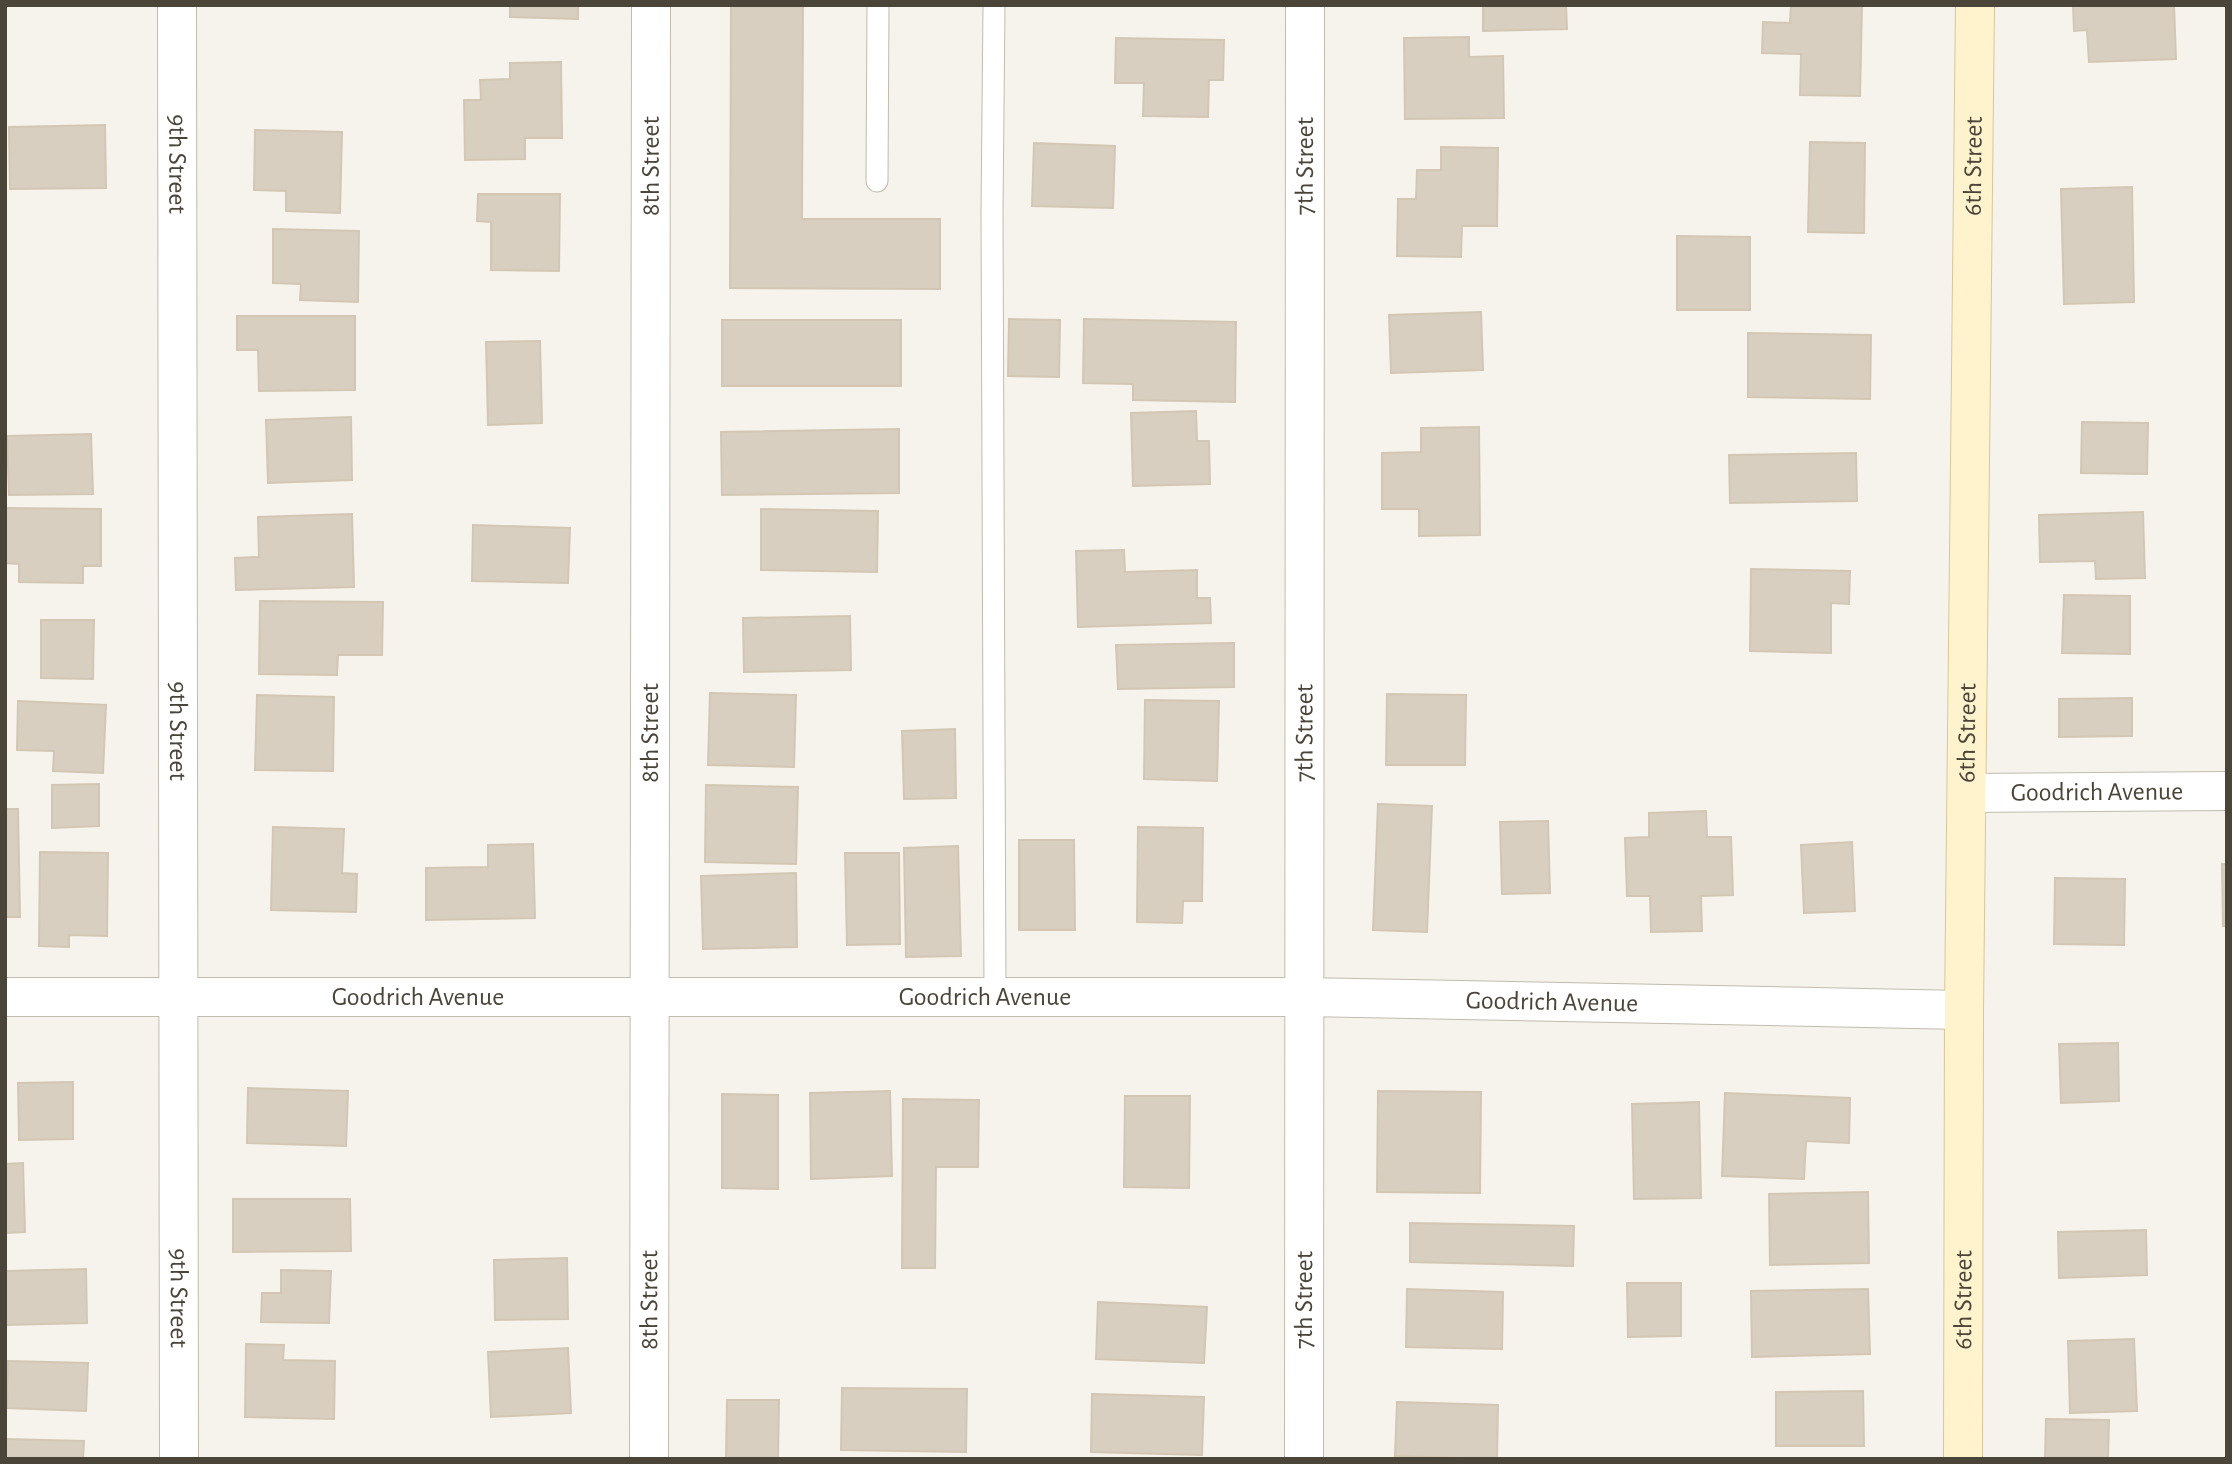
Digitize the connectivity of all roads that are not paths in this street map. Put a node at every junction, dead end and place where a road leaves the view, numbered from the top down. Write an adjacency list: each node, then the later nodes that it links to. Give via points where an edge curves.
1 (177, 5): 13 (street, 9th Street)
2 (651, 5): 10 (street, 8th Street)
3 (878, 5): 7 (lane)
4 (994, 5): 11 (lane)
5 (1305, 5): 14 (street, 7th Street)
6 (1975, 5): 9 (street, 6th Street)
7 (877, 181)
8 (2227, 790): 9 (street, Goodrich Avenue)
9 (1967, 793): 15 (street, 6th Street)
10 (649, 996): 11 (street, Goodrich Avenue); 13 (street, Goodrich Avenue); 17 (street, 8th Street)
11 (995, 996): 14 (street, Goodrich Avenue)
12 (5, 997): 13 (street, Goodrich Avenue)
13 (180, 997): 16 (street, 9th Street)
14 (1305, 997): 15 (street, Goodrich Avenue); 18 (street, 7th Street)
15 (1964, 1010): 19 (street, 6th Street)
16 (179, 1459)
17 (649, 1459)
18 (1304, 1459)
19 (1963, 1459)

